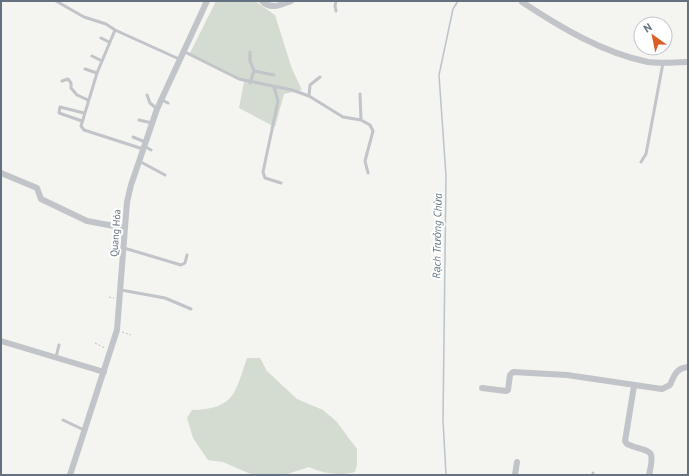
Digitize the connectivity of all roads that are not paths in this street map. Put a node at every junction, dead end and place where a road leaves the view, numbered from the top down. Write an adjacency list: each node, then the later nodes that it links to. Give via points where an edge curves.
1 (56, 1): 8 (lane)
2 (207, 1): 11 (street, Quang Hóa)
3 (262, 1): 4 (street, via 269,6)
4 (291, 1)
5 (336, 1): 7 (lane)
6 (522, 2): 17 (street, via 598,45 649,62)
7 (336, 11)
8 (115, 30): 10 (lane); 14 (lane)
9 (101, 38): 10 (lane)
10 (110, 42): 15 (lane)
11 (182, 51): 14 (street, Quang Hóa); 24 (lane)
12 (250, 52): 19 (lane)
13 (92, 56): 15 (lane)
14 (179, 59): 30 (street, Quang Hóa)
15 (102, 61): 20 (lane)
16 (688, 62): 17 (street)
17 (663, 63): 42 (lane, via 646,154)
18 (85, 69): 20 (lane)
19 (254, 71): 21 (lane); 24 (lane)
20 (97, 73): 29 (lane)
21 (274, 75)
22 (320, 77): 28 (lane, via 310,85)
23 (62, 81): 29 (lane, via 68,79 70,88)
24 (250, 82): 25 (lane)
25 (274, 87): 28 (lane); 46 (lane, via 278,101 263,172 265,178)
26 (360, 94): 35 (lane)
27 (147, 96): 32 (lane)
28 (309, 96): 35 (lane, via 343,117)
29 (88, 100): 33 (lane)
30 (162, 100): 31 (lane); 32 (street, Quang Hóa)
31 (168, 103)
32 (157, 109): 37 (street, Quang Hóa)
33 (84, 113): 36 (lane); 36 (lane, via 60,107 59,113)
34 (139, 120): 37 (lane)
35 (361, 120): 44 (lane, via 373,127 365,161)
36 (82, 121): 39 (lane, via 81,126 84,130)
37 (152, 123): 39 (street, Quang Hóa)
38 (133, 136): 39 (lane)
39 (144, 146): 40 (lane); 41 (street, Quang Hóa)
40 (151, 150)
41 (139, 161): 45 (lane); 47 (street, Quang Hóa, via 129,194)
42 (641, 162)
43 (1, 173): 47 (street, via 37,188 41,199 82,219)
44 (368, 173)
45 (165, 174)
46 (281, 182)
47 (125, 228): 48 (street, Quang Hóa)
48 (124, 248): 49 (lane, via 180,266 185,263); 50 (street, Quang Hóa)
49 (186, 255)
50 (121, 290): 51 (lane, via 165,298); 56 (street, Quang Hóa, via 117,330)
51 (191, 309)
52 (1, 341): 54 (street, via 37,348)
53 (60, 345): 54 (lane)
54 (56, 357): 56 (street)
55 (688, 366): 57 (street, via 676,372 667,388)
56 (104, 372): 60 (street, Quang Hóa)
57 (634, 386): 58 (street, via 567,375 513,372 506,391); 64 (street, via 625,441 652,455)
58 (482, 388)
59 (63, 420): 60 (lane)
60 (86, 431): 62 (street, Quang Hóa)
61 (517, 462): 63 (street)
62 (70, 475)
63 (515, 475)
64 (649, 475)

